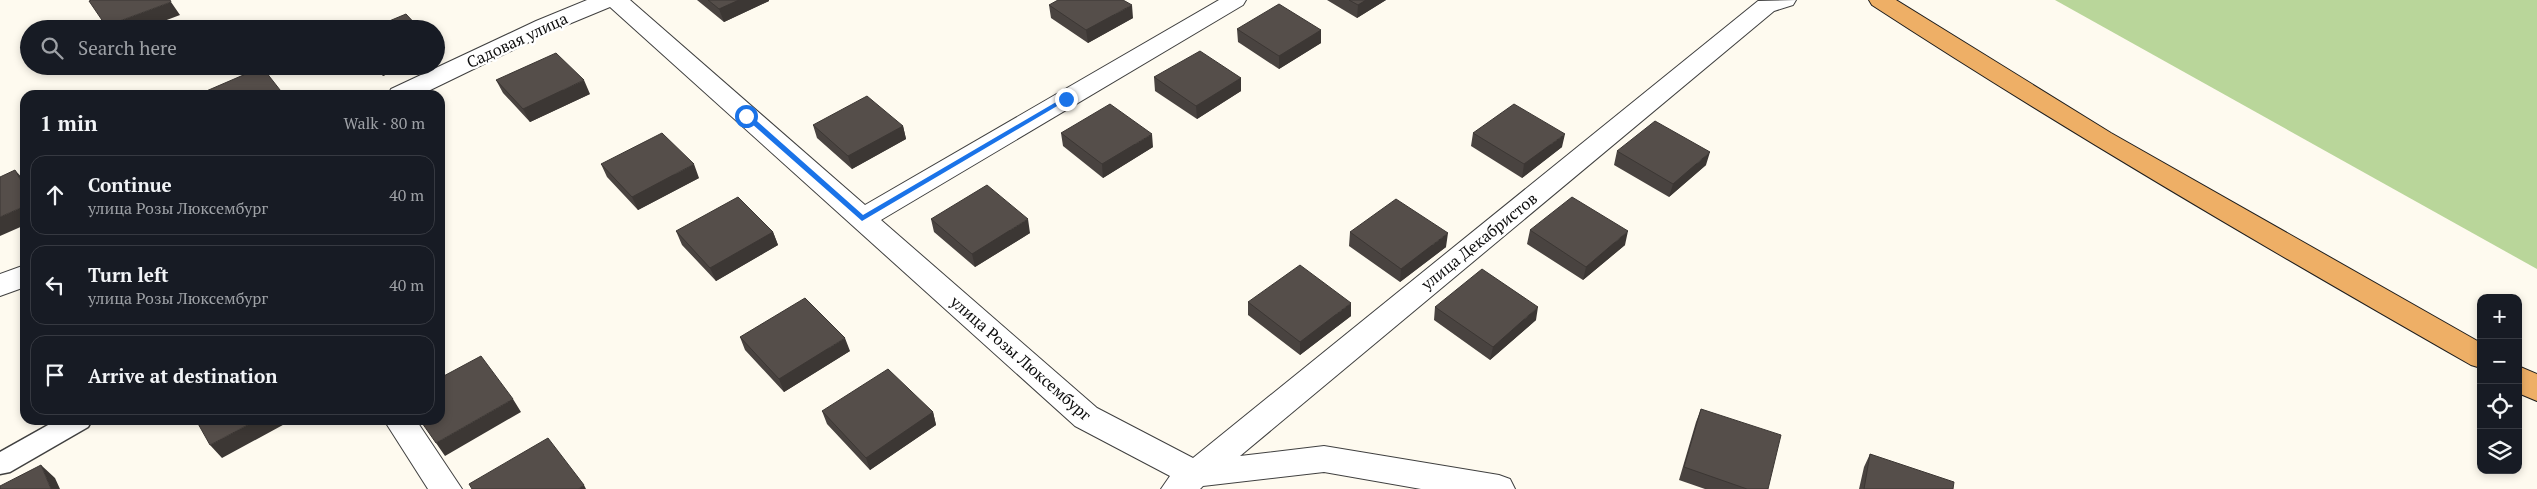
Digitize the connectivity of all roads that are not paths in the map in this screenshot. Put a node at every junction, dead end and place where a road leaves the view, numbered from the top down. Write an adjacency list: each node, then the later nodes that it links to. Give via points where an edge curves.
1 (608, 0): 6 (street, Садовая улица, via 544,26)
2 (616, 0): 9 (street, улица Розы Люксембург)
3 (1235, 0): 9 (street)
4 (1785, 0): 18 (street, улица Декабристов, via 1766,6)
5 (1880, 0): 12 (highway, via 1966,56 2220,209)
6 (445, 73)
7 (442, 75): 8 (street, Садовая улица)
8 (410, 90)
9 (862, 218): 18 (street, улица Розы Люксембург, via 1086,417)
10 (20, 276): 11 (street)
11 (0, 286)
12 (2477, 355)
13 (2522, 380): 14 (highway)
14 (2537, 389)
15 (70, 425): 17 (lane)
16 (402, 425): 19 (street)
17 (1, 464)
18 (1186, 481): 20 (street, via 1324,459)
19 (446, 489)
20 (1500, 489)

